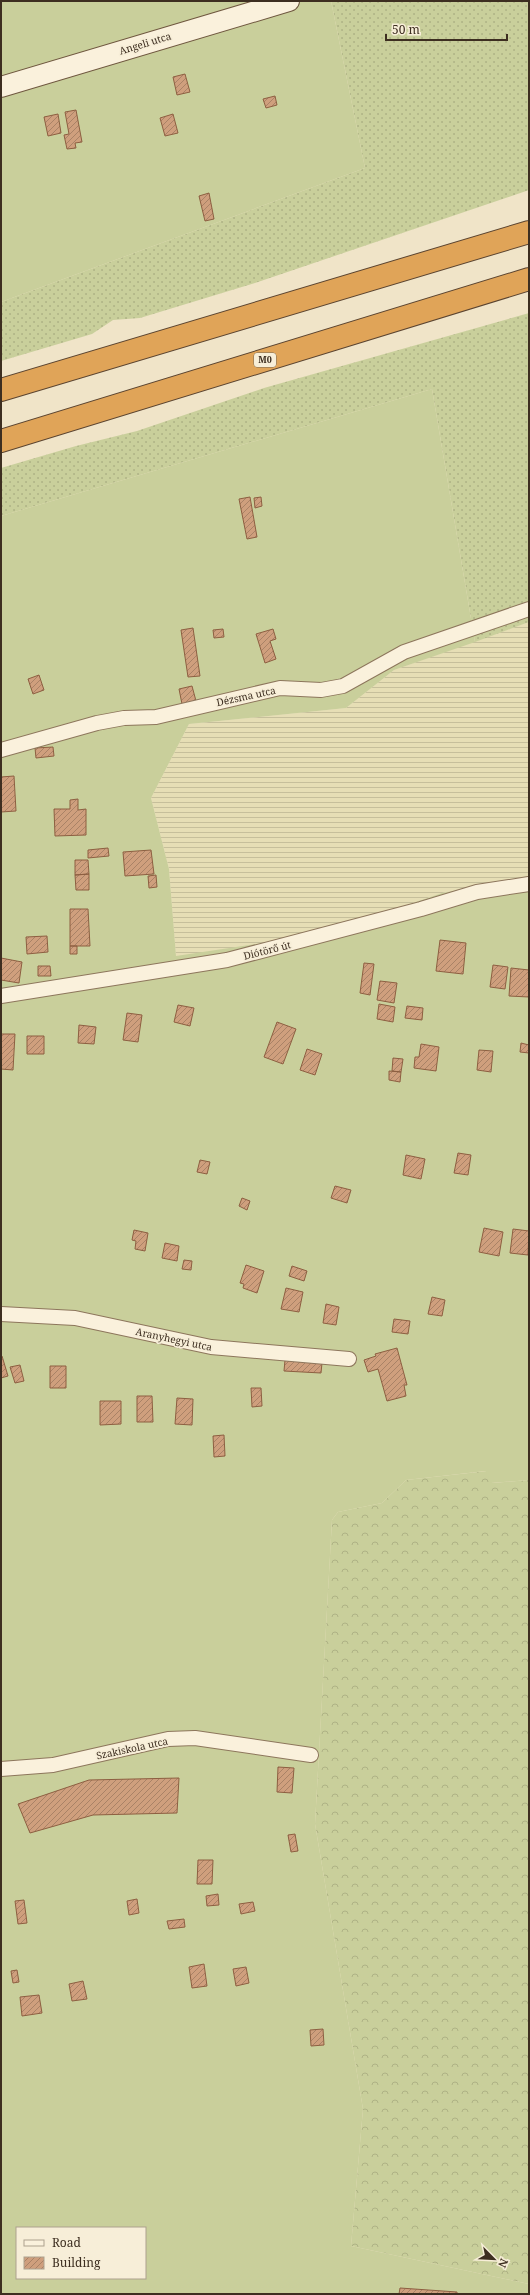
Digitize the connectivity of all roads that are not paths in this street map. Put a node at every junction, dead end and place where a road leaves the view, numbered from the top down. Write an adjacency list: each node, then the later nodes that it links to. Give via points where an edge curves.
1 (289, 1): 2 (street, Angeli utca)
2 (1, 87)
3 (529, 232): 5 (highway)
4 (529, 279): 6 (highway, M0)
5 (1, 390)
6 (1, 441)
7 (529, 609): 8 (street, Dézsma utca, via 404,652 343,686 321,690 280,688 156,717 124,718 98,723)
8 (1, 750)
9 (529, 884): 10 (street, Diótörő út, via 477,892 227,960)
10 (1, 996)
11 (1, 1314): 12 (street, Aranyhegyi utca, via 75,1318 210,1347)
12 (349, 1359)
13 (311, 1755): 14 (street, Szakiskola utca, via 195,1738 168,1739 53,1765)
14 (1, 1769)

